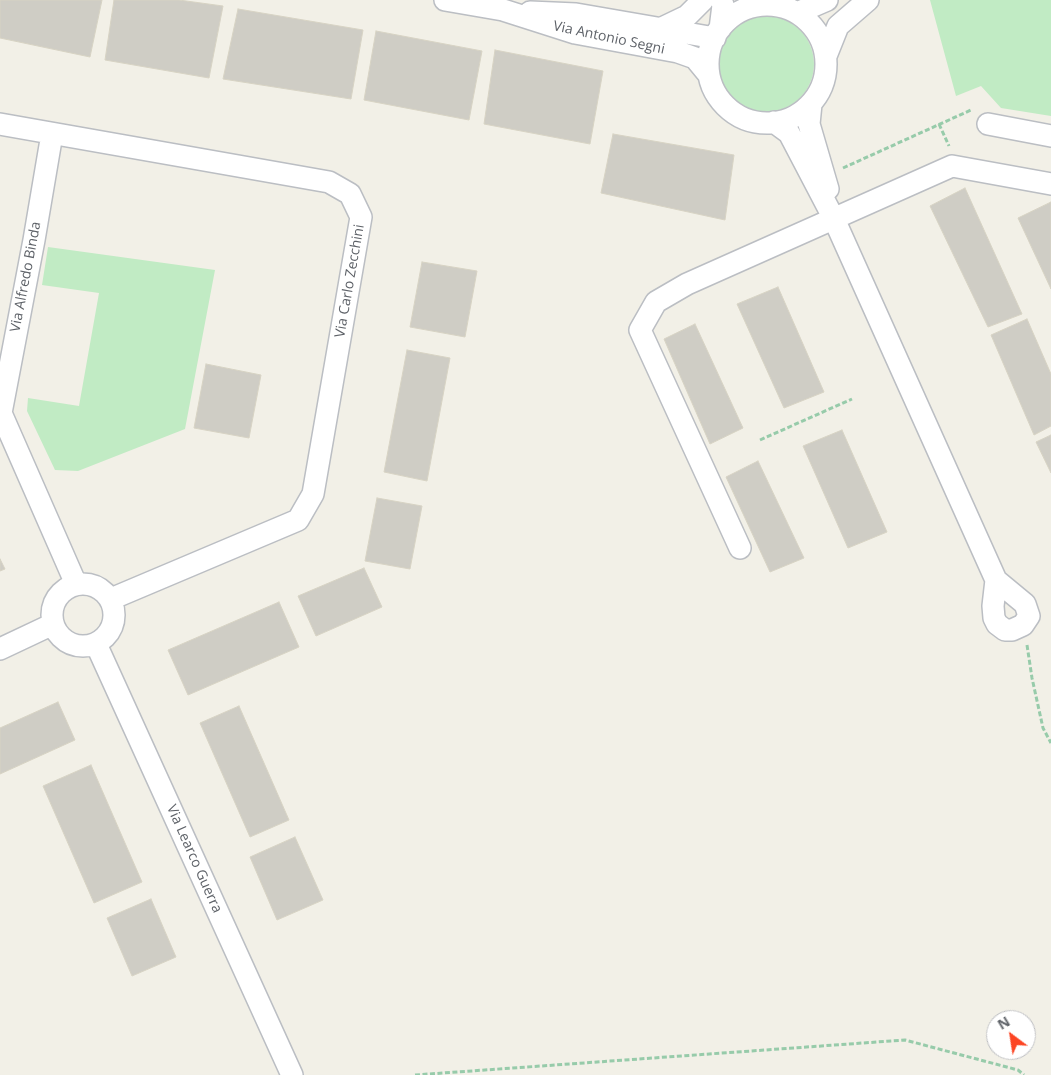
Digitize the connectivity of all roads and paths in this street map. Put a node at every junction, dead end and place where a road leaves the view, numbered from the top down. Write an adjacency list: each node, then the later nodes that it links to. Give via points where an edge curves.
1 (444, 0): 7 (street, Via Antonio Segni)
2 (703, 0): 9 (street, Via Antonio Segni, via 687,16)
3 (722, 0): 10 (street)
4 (827, 0): 8 (street)
5 (868, 0): 11 (street, via 838,26)
6 (759, 3): 8 (street); 10 (street, via 731,18)
7 (503, 10): 9 (street, Via Antonio Segni, via 576,14); 12 (street, Via Antonio Segni, via 575,33 678,52 695,58)
8 (797, 13): 11 (street, via 814,28)
9 (662, 28): 10 (street, Via Antonio Segni)
10 (717, 34): 12 (street, via 709,56)
11 (826, 56): 13 (street, via 824,82)
12 (709, 75): 14 (street, via 715,92 726,106 748,119)
13 (810, 104): 14 (street, via 794,116); 19 (street, via 809,124)
14 (774, 122): 21 (street, via 789,133)
15 (0, 124): 17 (street, Via Carlo Zecchini)
16 (988, 124): 18 (street); 19 (path, via 984,105)
17 (52, 134): 26 (street, Via Alfredo Binda, via 1,413); 27 (street, Via Carlo Zecchini, via 329,182 350,194 361,217 313,494 298,520)
18 (1051, 136)
19 (825, 176): 21 (street)
20 (1051, 184): 21 (street, via 952,166)
21 (834, 218): 24 (street, via 687,284 656,302 640,330); 25 (street)
22 (852, 399): 23 (path)
23 (760, 440)
24 (740, 548)
25 (996, 580): 29 (street, via 1025,604 1029,616); 29 (street, via 993,606 997,624 1005,630)
26 (76, 584): 27 (street, via 96,586); 28 (street, via 66,588 54,604)
27 (111, 599): 30 (street, via 115,609 113,625)
28 (54, 624): 30 (street, via 62,637 75,645); 31 (street)
29 (1023, 625): 32 (path, via 1043,728)
30 (96, 644): 33 (street, Via Learco Guerra)
31 (0, 649)
32 (1051, 743)
33 (292, 1075)
34 (415, 1075): 35 (path, via 905,1040 1018,1070)
35 (1024, 1075)

